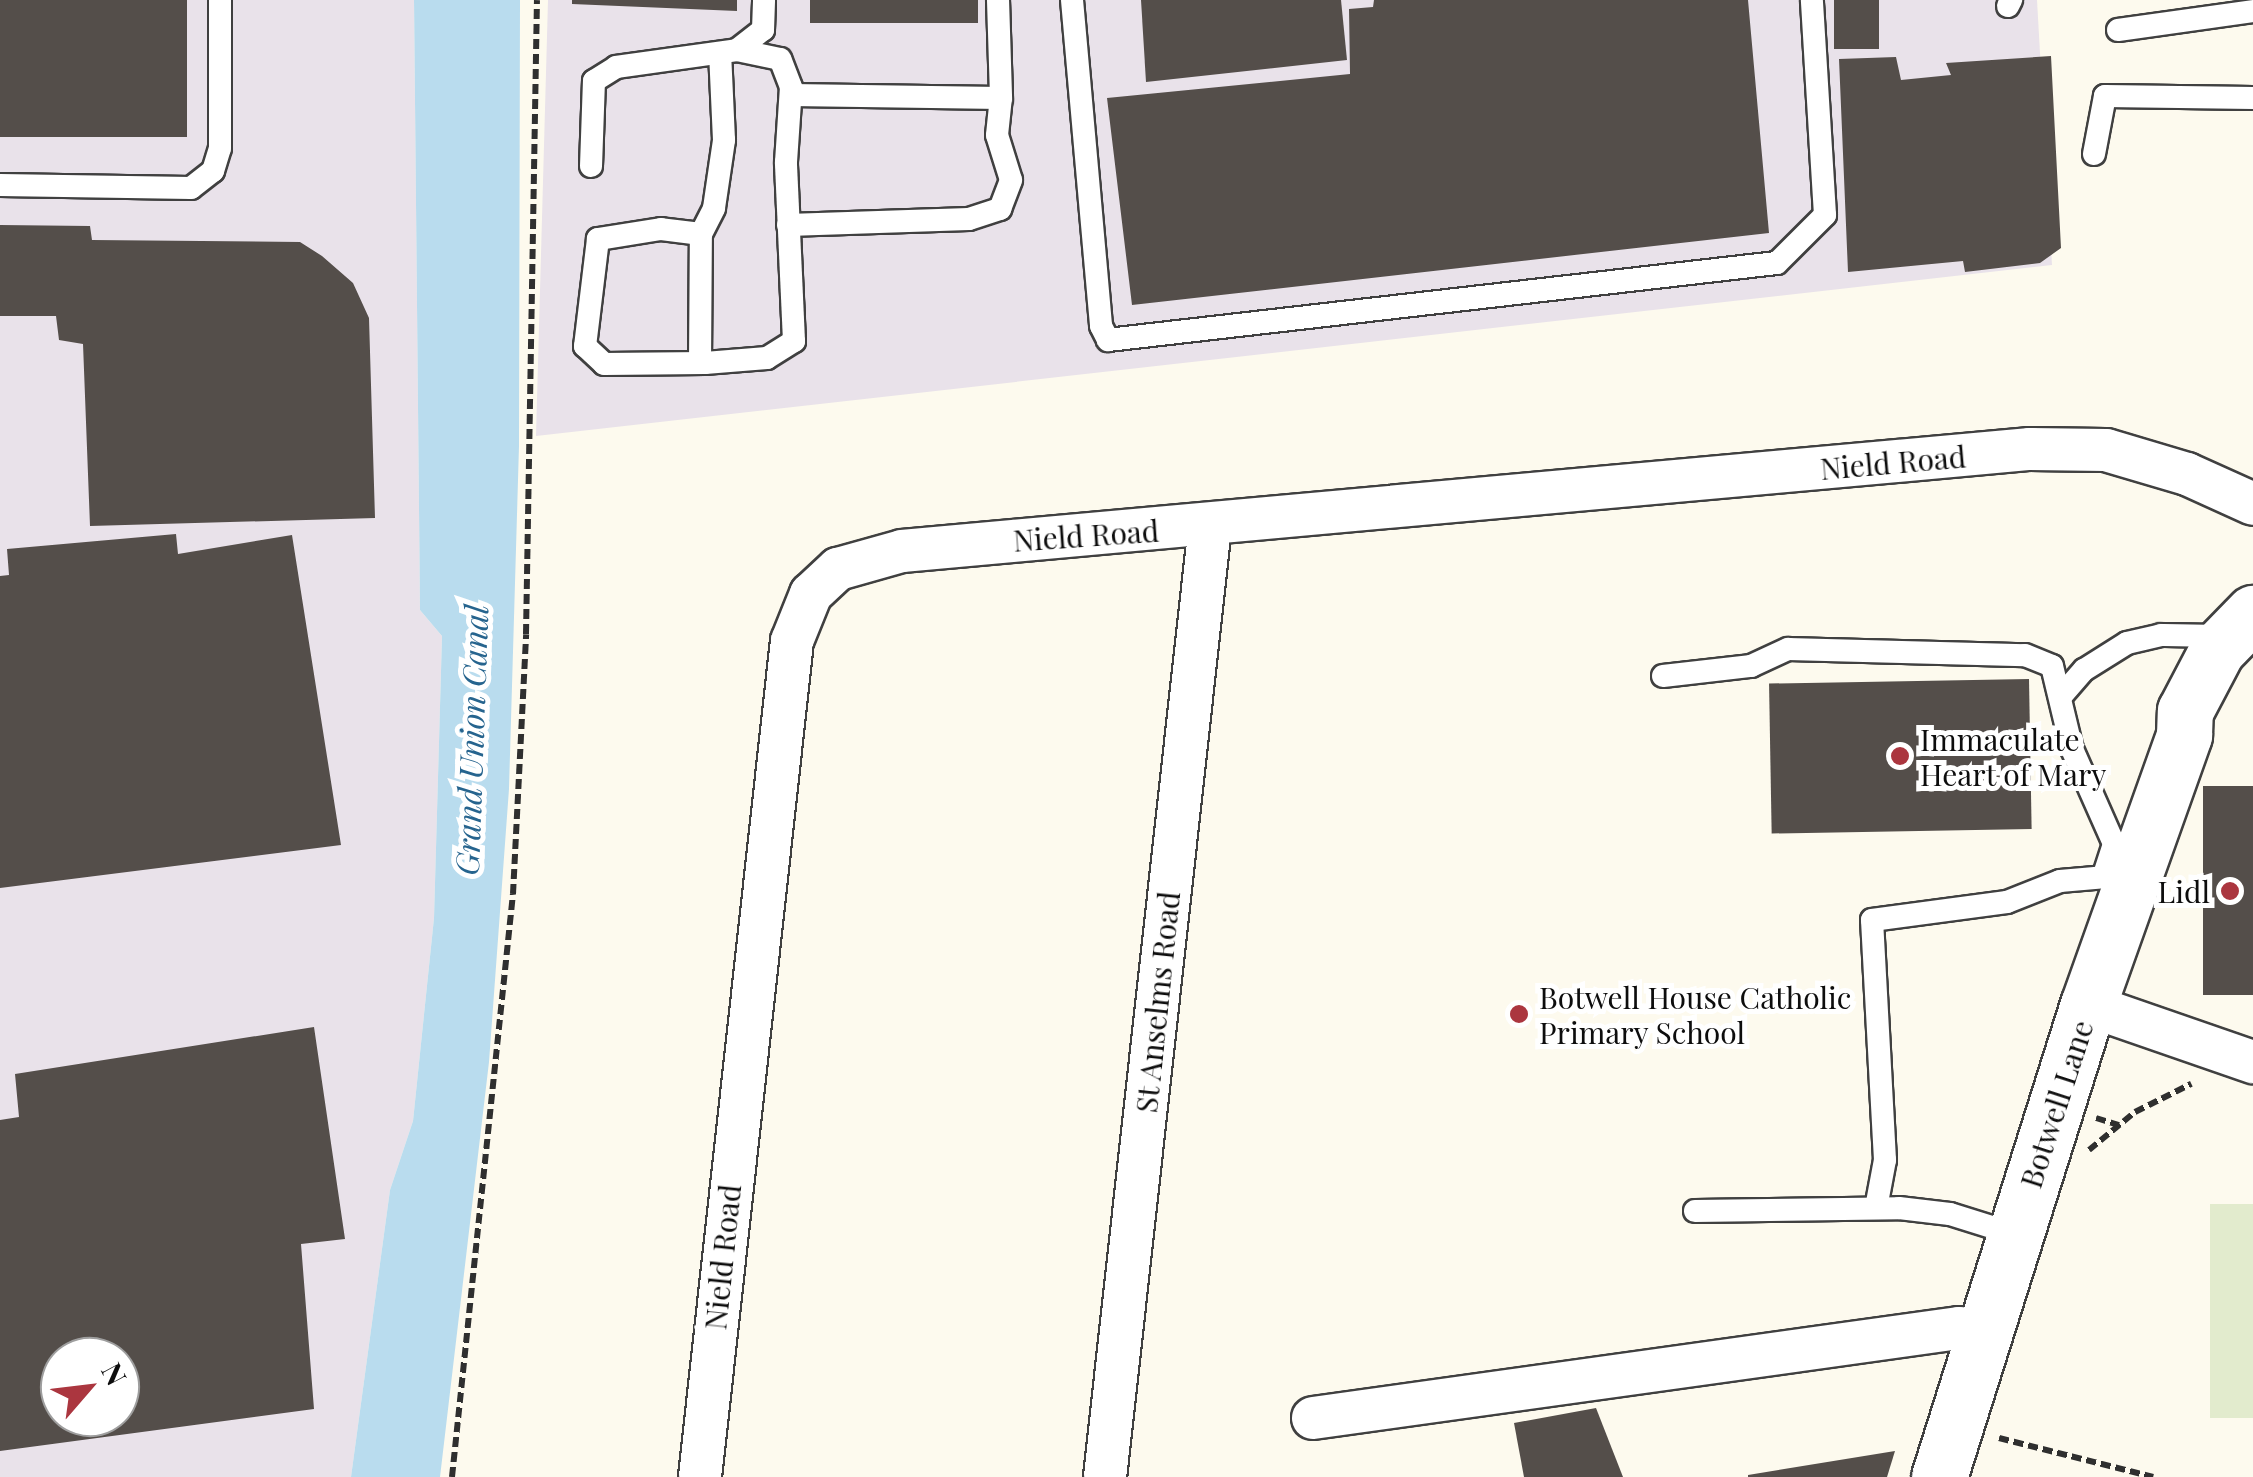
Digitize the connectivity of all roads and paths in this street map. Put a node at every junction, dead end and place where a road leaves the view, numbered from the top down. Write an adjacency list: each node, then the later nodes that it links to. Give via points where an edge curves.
1 (220, 0): 15 (lane, via 220,148 213,171 191,188)
2 (537, 0): 35 (path, via 526,634 514,894)
3 (764, 0): 9 (lane, via 763,30)
4 (998, 0): 11 (lane)
5 (1072, 0): 6 (lane, via 1100,326 1108,340 1777,263 1825,215)
6 (1812, 0)
7 (2253, 11): 8 (lane)
8 (2118, 30)
9 (728, 52): 10 (lane, via 780,59); 14 (lane, via 616,67 594,82); 17 (lane, via 714,208)
10 (790, 95): 11 (lane); 16 (lane)
11 (1001, 98): 16 (lane, via 997,135 1011,180 1000,208 968,219)
12 (2253, 98): 13 (lane, via 2106,96)
13 (2094, 154)
14 (591, 166)
15 (0, 185)
16 (788, 225): 18 (lane, via 794,341 768,358)
17 (701, 234): 18 (lane); 18 (lane, via 661,228 598,239 585,346 604,364)
18 (700, 363)
19 (2253, 504): 20 (street, Nield Road, via 2145,460 2067,448)
20 (1210, 526): 36 (street, Nield Road, via 874,555 822,580 802,609 753,972); 37 (street, St Anselms Road)
21 (2245, 631): 23 (lane, via 2160,635 2127,644 2084,670); 24 (street, Botwell Lane, via 2193,690 2184,735)
22 (1664, 676): 23 (lane, via 1751,666 1788,649 2025,655 2052,666)
23 (2062, 696): 24 (lane, via 2072,749 2114,844)
24 (2118, 876): 25 (street, Botwell Lane); 29 (lane, via 2060,881 2007,902 1872,920 1885,1160)
25 (2088, 1005): 26 (street); 31 (street, Botwell Lane)
26 (2253, 1062)
27 (2197, 1081): 28 (path)
28 (2119, 1125)
29 (1876, 1208): 30 (lane); 31 (lane, via 1950,1214)
30 (1695, 1211)
31 (2014, 1234): 32 (street, Botwell Lane)
32 (1986, 1332): 33 (street, via 1959,1328); 34 (street, Botwell Lane)
33 (1314, 1418)
34 (1946, 1452): 38 (path)
35 (452, 1477)
36 (700, 1477)
37 (1105, 1477)
38 (2153, 1477)

